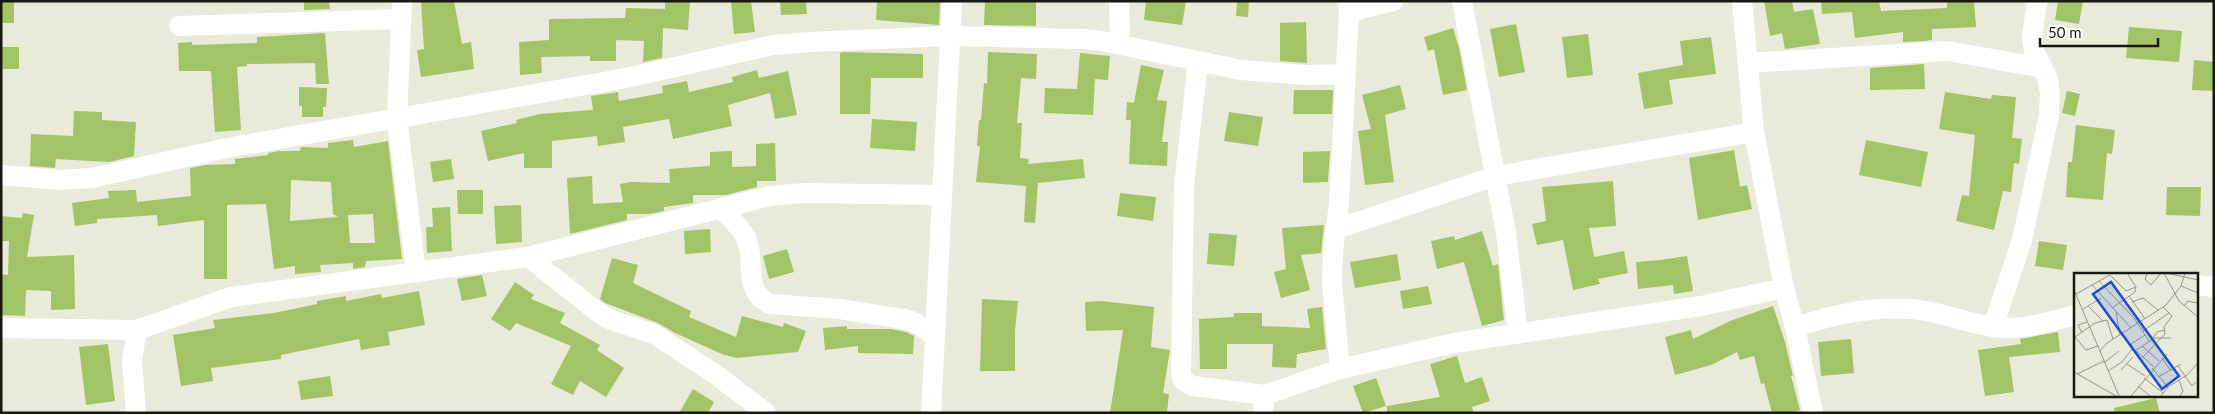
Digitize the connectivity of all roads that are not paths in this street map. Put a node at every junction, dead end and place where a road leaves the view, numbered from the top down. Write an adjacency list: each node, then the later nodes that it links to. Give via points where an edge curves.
1 (952, 1): 10 (street)
2 (1119, 1): 11 (street)
3 (1393, 1): 7 (street)
4 (1462, 1): 19 (street)
5 (1742, 1): 13 (street)
6 (2037, 1): 14 (street, via 2032,37 2034,51)
7 (1349, 7): 15 (street)
8 (401, 10): 9 (street); 16 (street)
9 (179, 26)
10 (950, 36): 11 (street, via 1084,40); 16 (street, via 773,45 626,78); 20 (street)
11 (1120, 45): 12 (street)
12 (1198, 62): 15 (street, via 1263,73); 38 (street, via 1184,186 1181,375 1193,386)
13 (1748, 63): 14 (street, via 1948,51); 17 (street)
14 (2043, 68): 30 (street, via 2048,79 2049,115 2022,240)
15 (1345, 74): 22 (street)
16 (397, 119): 18 (street, via 227,148 92,178 60,180); 24 (street)
17 (1754, 132): 19 (street); 27 (street)
18 (1, 175)
19 (1496, 176): 22 (street); 34 (street)
20 (942, 195): 21 (street, via 803,193 770,196); 35 (street)
21 (721, 208): 23 (street); 35 (street, via 747,240 754,290 760,299 770,304 840,309 909,320)
22 (1336, 229): 37 (street, via 1332,284)
23 (528, 257): 24 (street); 40 (street, via 599,313 654,334)
24 (416, 272): 33 (street, via 231,297)
25 (2198, 285): 26 (street)
26 (2214, 287)
27 (1784, 288): 29 (street); 34 (street, via 1701,306)
28 (2074, 315): 30 (street, via 2016,328)
29 (1795, 327): 30 (street, via 1857,310 1882,309 1912,309); 42 (street)
30 (1994, 327)
31 (1, 328): 32 (street)
32 (106, 329): 33 (street); 36 (street)
33 (136, 330): 36 (street)
34 (1518, 334): 37 (street, via 1454,343)
35 (934, 336): 41 (street)
36 (132, 361): 39 (street)
37 (1340, 369): 38 (street)
38 (1264, 404)
39 (136, 413)
40 (766, 413)
41 (931, 413)
42 (1813, 413)

